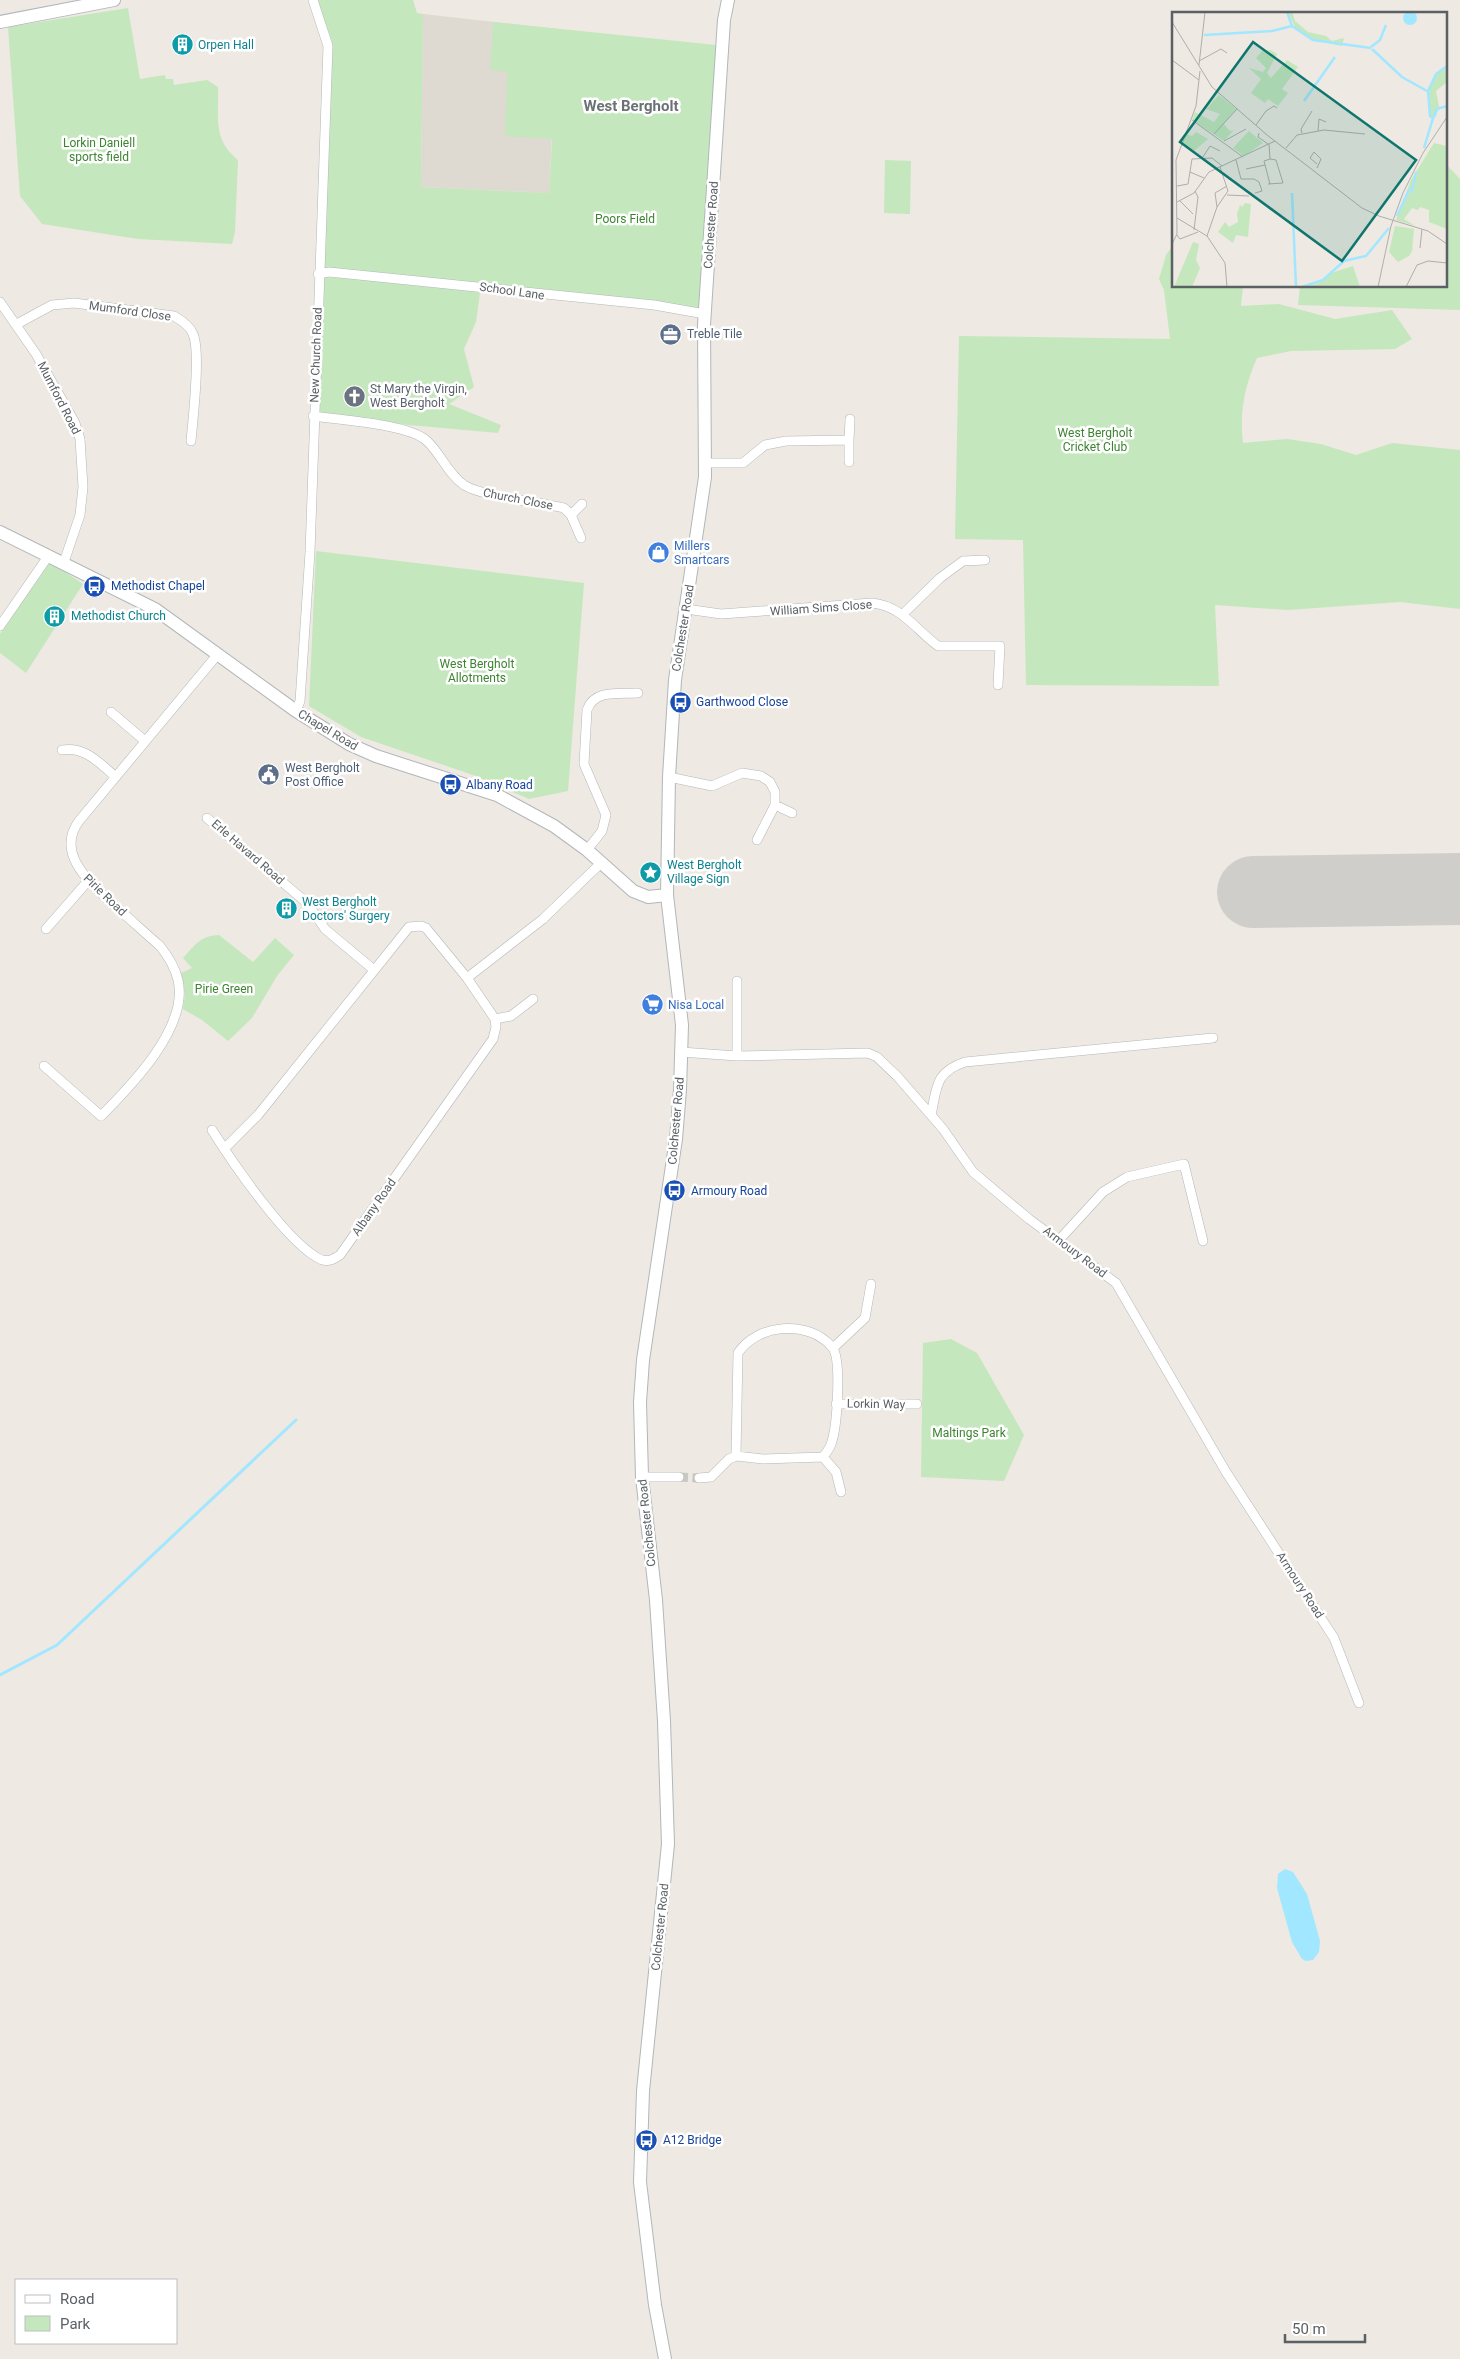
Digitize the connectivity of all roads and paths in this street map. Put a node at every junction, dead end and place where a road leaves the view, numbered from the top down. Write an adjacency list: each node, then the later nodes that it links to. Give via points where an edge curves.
1 (109, 0): 4 (main road)
2 (313, 0): 5 (street, New Church Road, via 328,46)
3 (728, 0): 7 (main road, Colchester Road, via 724,20)
4 (0, 22)
5 (318, 274): 7 (street, School Lane, via 329,272 473,285 654,305); 9 (street, New Church Road)
6 (0, 302): 8 (street, Mumford Road)
7 (705, 314): 14 (main road, Colchester Road)
8 (17, 324): 12 (street, Mumford Close, via 52,305 74,303 174,316 186,324 193,334 197,350); 21 (street, Mumford Road, via 75,423 80,439 83,487 80,515)
9 (313, 416): 16 (street, Church Close, via 409,430 427,441 464,485 480,492 564,508); 28 (street, New Church Road, via 310,552 300,701)
10 (850, 419): 11 (street)
11 (849, 440): 13 (street); 14 (street, via 765,445 743,463)
12 (191, 441)
13 (849, 462)
14 (706, 463): 22 (main road, Colchester Road)
15 (582, 504): 16 (street)
16 (571, 515): 18 (street)
17 (0, 532): 19 (main road, Chapel Road)
18 (580, 538)
19 (49, 555): 21 (main road, Chapel Road); 24 (street)
20 (985, 560): 23 (street, via 964,561 940,578)
21 (64, 562): 25 (main road, Chapel Road, via 155,609)
22 (686, 609): 23 (street, William Sims Close, via 721,614 872,603 886,604); 33 (main road, Colchester Road, via 675,680)
23 (903, 614): 26 (street, William Sims Close, via 938,646 1000,646)
24 (0, 626)
25 (218, 654): 28 (main road, Chapel Road); 30 (street, Pirie Road)
26 (998, 685)
27 (638, 694): 38 (street, via 602,695 589,704 587,710 584,764 606,815 602,831)
28 (296, 711): 38 (main road, Chapel Road, via 349,744 376,756 497,795 554,826)
29 (111, 712): 30 (street)
30 (145, 741): 32 (street, Pirie Road)
31 (62, 750): 32 (street, via 73,748 85,752)
32 (116, 776): 40 (street, Pirie Road, via 74,828 71,839 75,861)
33 (669, 778): 34 (street, via 712,786 742,773 761,776 770,782 775,792); 41 (main road, Colchester Road)
34 (775, 804): 35 (street); 37 (street)
35 (792, 813)
36 (207, 818): 43 (street, Erle Havard Road, via 307,903 325,928)
37 (757, 840)
38 (587, 850): 39 (main road, Chapel Road)
39 (602, 862): 41 (main road, Chapel Road, via 640,895); 44 (street, via 543,919)
40 (88, 881): 42 (street); 51 (street, Pirie Road, via 160,946 176,972 180,993 162,1044 101,1116)
41 (667, 895): 49 (main road, Colchester Road, via 680,992)
42 (46, 929)
43 (374, 970): 44 (street, via 409,928 421,926 435,937); 54 (street, via 258,1116)
44 (467, 978): 47 (street)
45 (737, 981): 50 (street)
46 (533, 999): 47 (street, via 511,1016)
47 (495, 1019): 54 (street, Albany Road, via 493,1039 340,1255 332,1260 323,1260 303,1246 275,1218)
48 (1213, 1038): 52 (street, via 965,1062 949,1067 942,1074)
49 (681, 1052): 50 (street, Armoury Road); 63 (main road, Colchester Road, via 676,1139 643,1360 640,1402)
50 (737, 1056): 52 (street, Armoury Road, via 868,1053 897,1076)
51 (44, 1066)
52 (930, 1115): 55 (street, Armoury Road, via 973,1172)
53 (212, 1130): 54 (street, Albany Road)
54 (224, 1149)
55 (1060, 1239): 56 (street, via 1103,1192 1127,1177 1184,1164); 67 (street, Armoury Road, via 1116,1282 1226,1472 1334,1638)
56 (1203, 1241)
57 (871, 1284): 58 (street, via 865,1318)
58 (833, 1348): 59 (street, via 837,1363); 61 (street, via 810,1333 785,1328 774,1329 743,1345 738,1353)
59 (836, 1404): 60 (street, Lorkin Way); 62 (street, via 832,1442)
60 (917, 1404)
61 (736, 1456): 62 (street, via 763,1459); 65 (street, via 711,1477)
62 (823, 1457): 66 (street, via 836,1472)
63 (642, 1477): 64 (street); 68 (main road, Colchester Road, via 656,1600 668,1844 643,2091 640,2182)
64 (679, 1477)
65 (699, 1478)
66 (841, 1492)
67 (1359, 1703)
68 (665, 2359)

